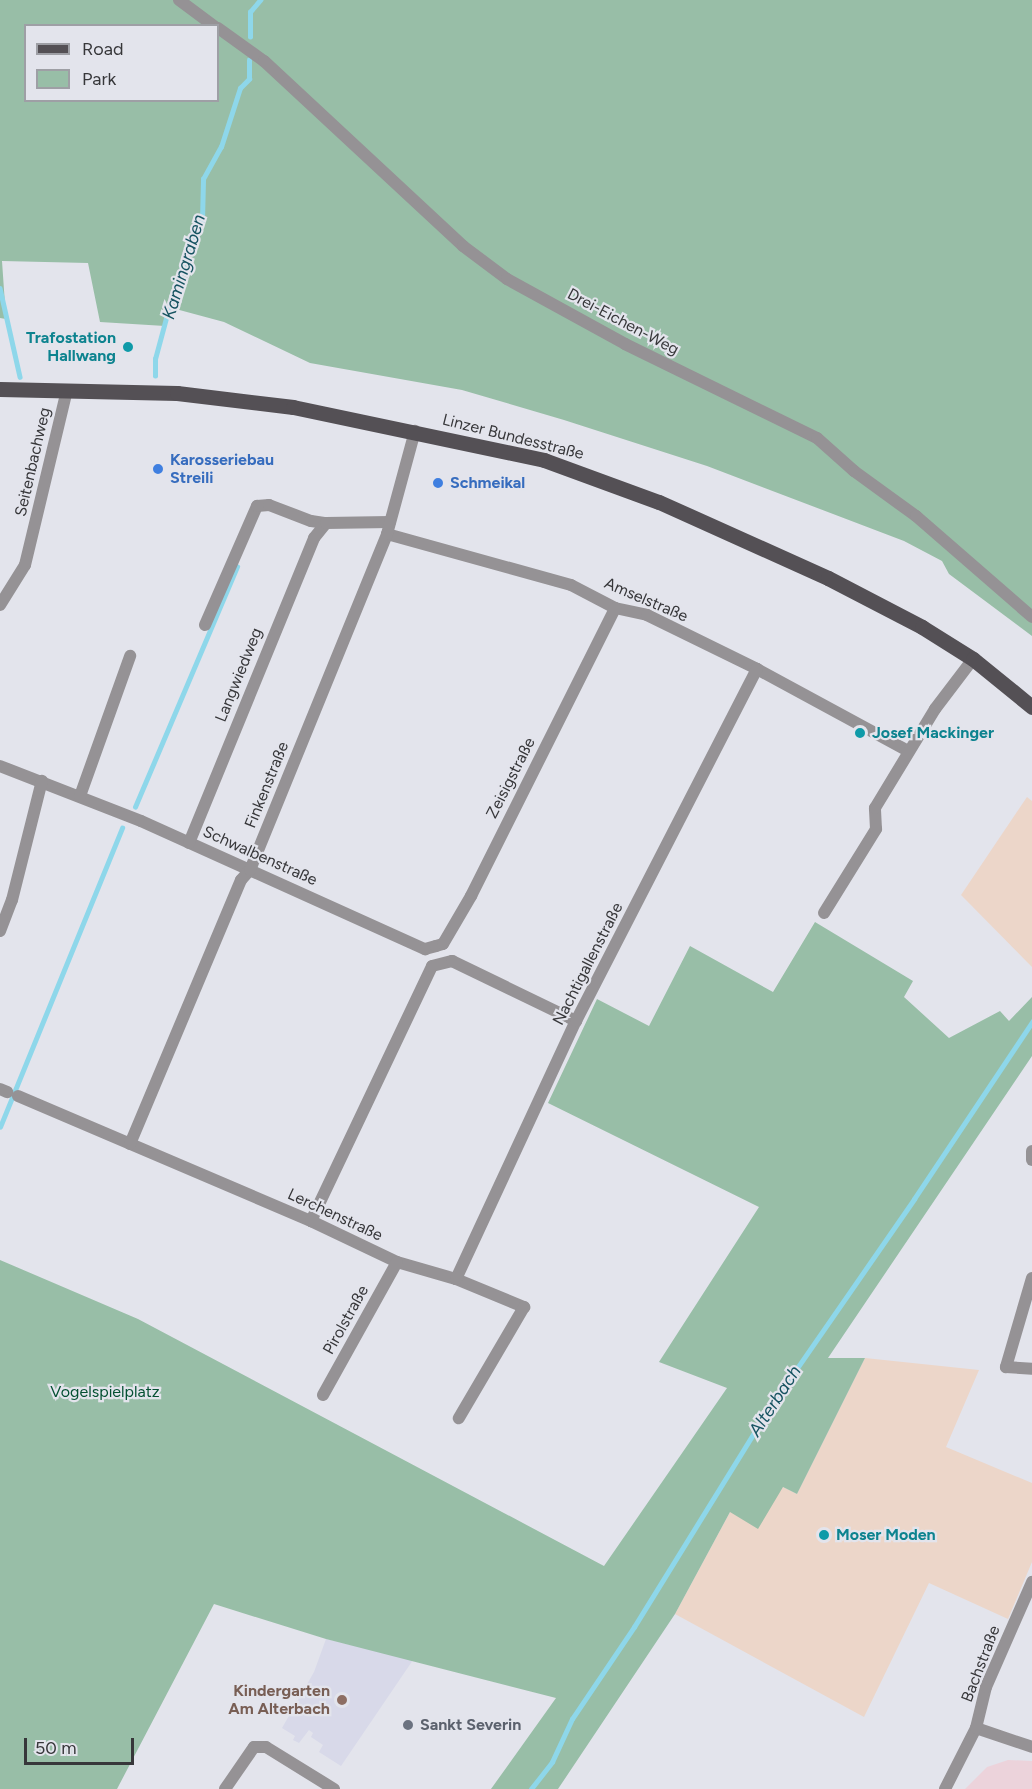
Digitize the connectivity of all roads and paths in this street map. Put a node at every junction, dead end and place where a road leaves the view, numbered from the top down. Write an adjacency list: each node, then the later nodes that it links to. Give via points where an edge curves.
1 (179, 0): 2 (street, Drei-Eichen-Weg)
2 (212, 24)
3 (219, 29): 11 (street, Drei-Eichen-Weg, via 264,62 463,246 507,279 625,344 817,438 854,471 916,516)
4 (0, 389): 5 (main road, Linzer Bundesstraße)
5 (67, 390): 6 (main road, Linzer Bundesstraße, via 177,393 293,407); 9 (street, Seitenbachweg, via 25,564)
6 (415, 431): 8 (street, Finkenstraße); 14 (main road, Linzer Bundesstraße, via 544,460 659,502 828,578 922,627)
7 (326, 523): 8 (street); 12 (street, via 269,505 257,506); 21 (street, Langwiedweg, via 314,538 297,577)
8 (389, 528): 10 (street, Amselstraße, via 571,585); 22 (street, Finkenstraße)
9 (0, 605)
10 (615, 608): 15 (street, Amselstraße, via 647,615); 25 (street, Zeisigstraße, via 471,896 443,944)
11 (1032, 617)
12 (205, 625)
13 (130, 656): 20 (street)
14 (973, 659): 16 (main road, Linzer Bundesstraße); 17 (street)
15 (757, 669): 17 (street, Amselstraße); 26 (street, Nachtigallenstraße)
16 (1032, 707)
17 (908, 751): 23 (street, via 875,808 876,829)
18 (0, 766): 19 (street, Schwalbenstraße)
19 (42, 782): 20 (street, Schwalbenstraße); 24 (street, via 12,900)
20 (81, 796): 21 (street, Schwalbenstraße)
21 (189, 843): 22 (street, Schwalbenstraße)
22 (250, 870): 25 (street, Schwalbenstraße); 28 (street, Finkenstraße, via 241,880)
23 (824, 913)
24 (0, 931)
25 (425, 949)
26 (576, 1021): 31 (street, via 452,961 432,966); 34 (street, Nachtigallenstraße)
27 (9, 1092): 28 (street, Lerchenstraße)
28 (130, 1144): 31 (street, Lerchenstraße)
29 (1032, 1151): 30 (street)
30 (1032, 1161)
31 (311, 1221): 32 (street, Lerchenstraße)
32 (397, 1262): 34 (street, Lerchenstraße); 36 (street, Pirolstraße)
33 (1032, 1278): 35 (street, via 1006,1367)
34 (456, 1279): 37 (street, Lerchenstraße, via 524,1307)
35 (1032, 1369)
36 (323, 1395)
37 (459, 1418)
38 (1032, 1582): 39 (street, Bachstraße, via 986,1687)
39 (976, 1728): 40 (street); 43 (street, Bachstraße)
40 (1032, 1747)
41 (225, 1789): 42 (street, via 254,1747 266,1747)
42 (334, 1789)
43 (945, 1789)

